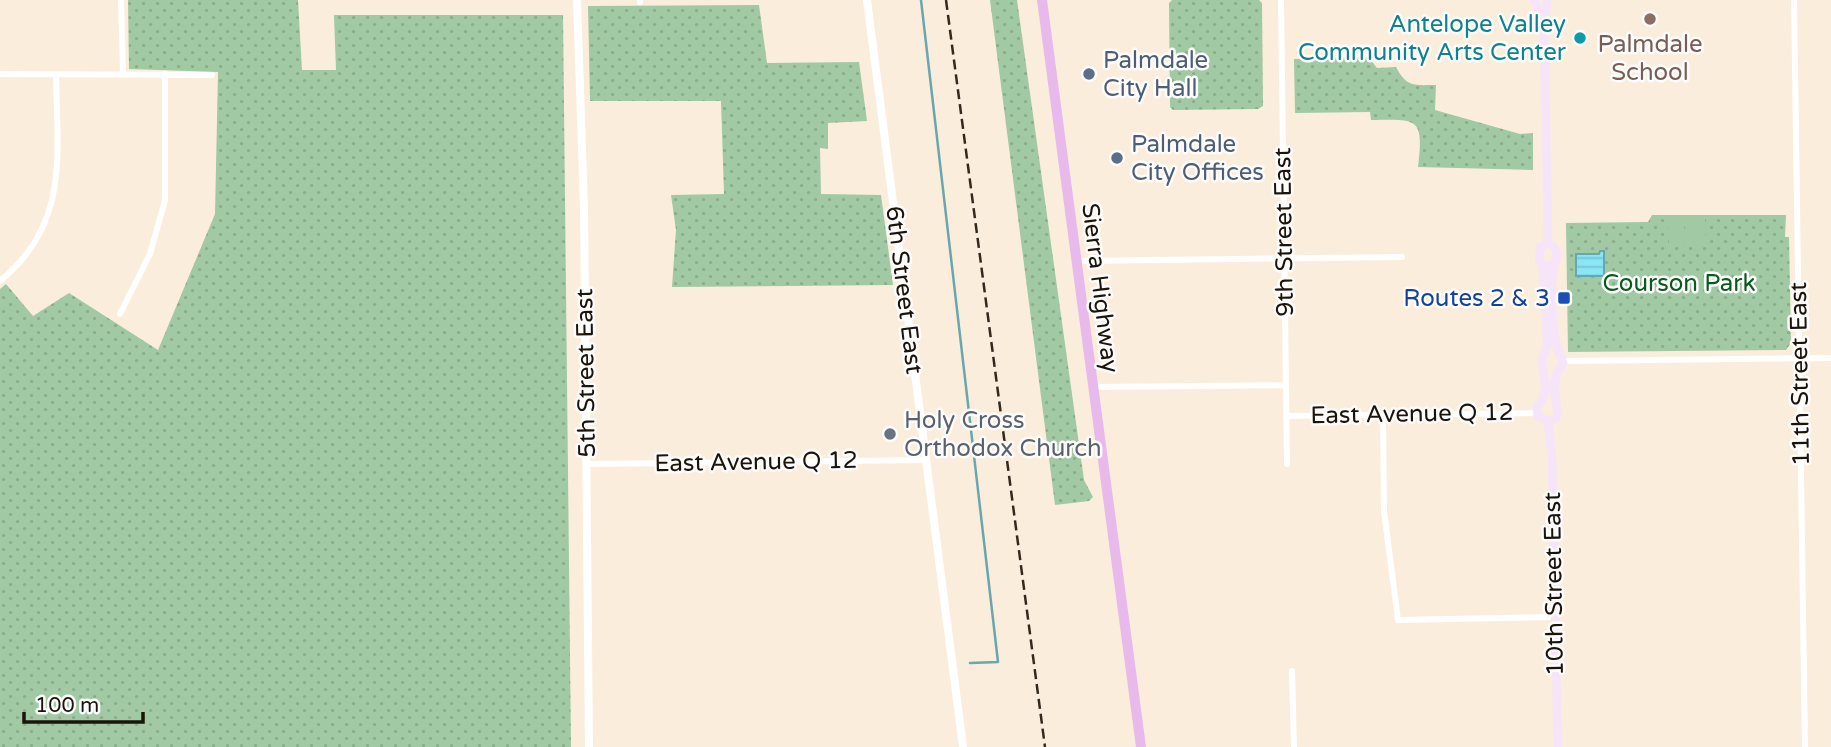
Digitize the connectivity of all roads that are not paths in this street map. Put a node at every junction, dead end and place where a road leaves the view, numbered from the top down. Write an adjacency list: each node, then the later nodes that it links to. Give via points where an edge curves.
1 (121, 0): 11 (street)
2 (577, 0): 38 (street, 5th Street East)
3 (867, 0): 37 (street, 6th Street East)
4 (1042, 0): 18 (highway, Sierra Highway)
5 (1281, 0): 17 (street, 9th Street East)
6 (1534, 0): 9 (main road)
7 (1547, 0): 9 (main road)
8 (1794, 0): 25 (street, 11th Street East)
9 (1544, 21): 15 (main road)
10 (56, 74): 11 (street); 13 (street); 21 (street, via 56,188 37,240 19,266)
11 (123, 74): 12 (street)
12 (165, 74): 14 (street); 22 (street, via 165,200 150,254)
13 (0, 75)
14 (212, 75)
15 (1548, 243): 19 (main road, via 1540,249); 20 (main road, via 1556,250)
16 (1402, 257): 17 (street)
17 (1285, 258): 18 (street); 29 (street, 9th Street East)
18 (1076, 261): 30 (highway, Sierra Highway)
19 (1543, 265): 20 (main road); 23 (main road)
20 (1554, 265): 24 (main road, via 1551,279)
21 (0, 281)
22 (120, 314)
23 (1545, 355): 24 (main road, via 1551,352); 27 (main road)
24 (1560, 357): 25 (street); 28 (main road, via 1562,368)
25 (1800, 358): 26 (street); 47 (street, 11th Street East)
26 (1831, 358)
27 (1544, 368): 28 (main road); 31 (main road)
28 (1557, 372): 32 (main road)
29 (1285, 385): 30 (street, East Avenue Q 12); 35 (street, 9th Street East)
30 (1092, 387): 44 (highway, Sierra Highway)
31 (1542, 401): 32 (main road); 33 (main road)
32 (1555, 403): 36 (main road, via 1558,413)
33 (1537, 413): 34 (street, East Avenue Q 12); 36 (main road)
34 (1383, 415): 35 (street, East Avenue Q 12); 40 (street, via 1384,511 1398,620)
35 (1286, 416): 39 (street, 9th Street East)
36 (1548, 421): 40 (main road, 10th Street East)
37 (926, 460): 38 (street, East Avenue Q 12); 43 (street, 6th Street East)
38 (587, 464): 42 (street, 5th Street East)
39 (1287, 464)
40 (1555, 617): 46 (main road, 10th Street East)
41 (1292, 671): 45 (street)
42 (589, 747)
43 (963, 747)
44 (1141, 747)
45 (1294, 747)
46 (1558, 747)
47 (1805, 747)

